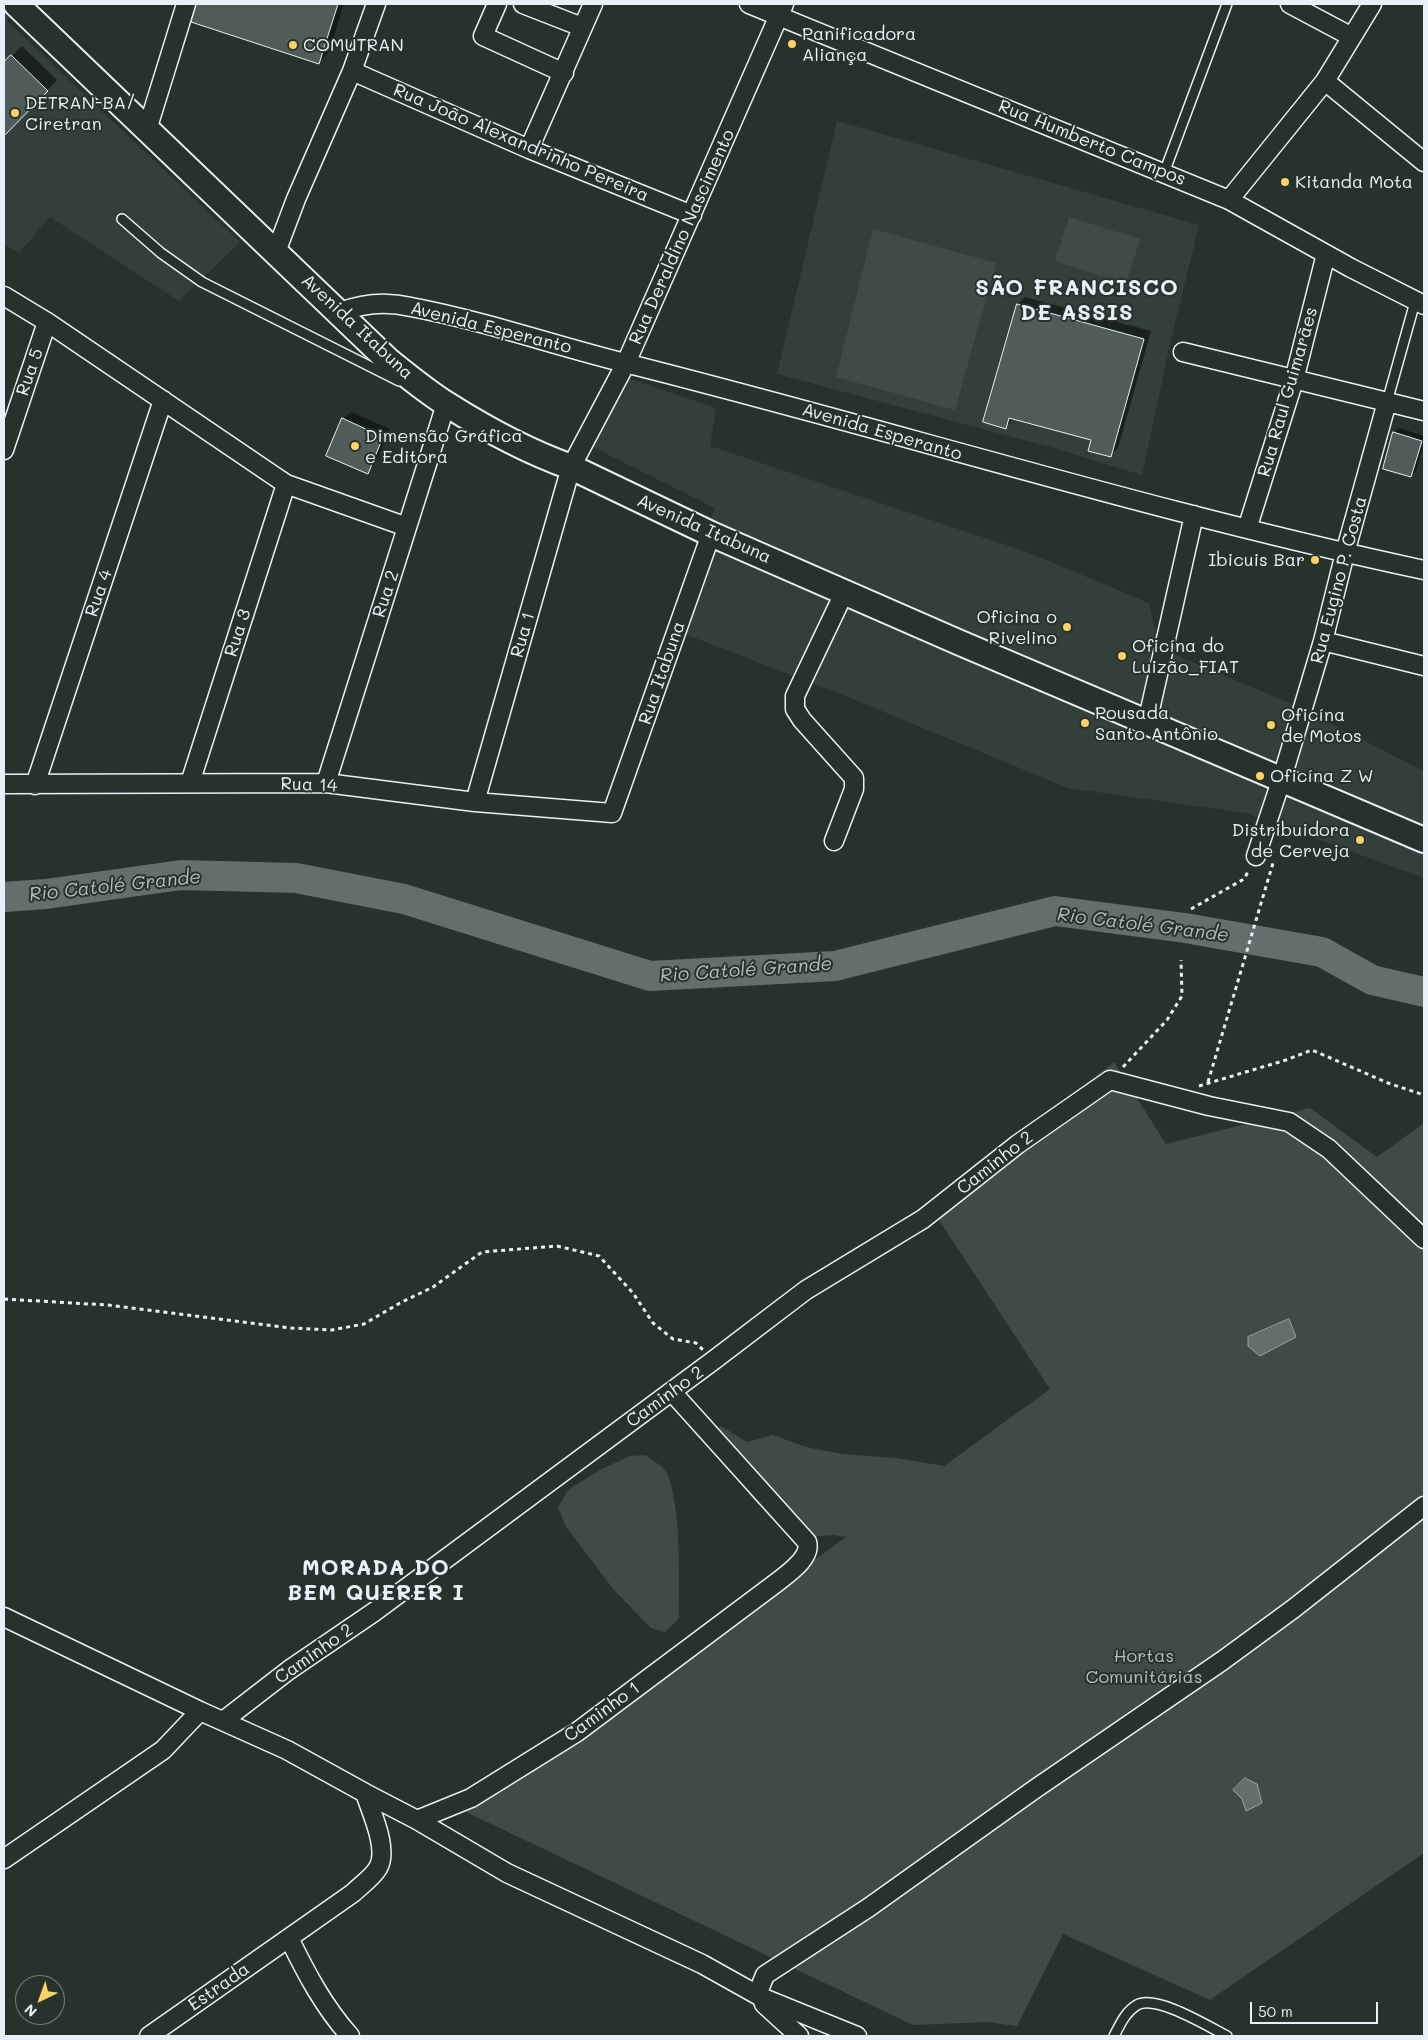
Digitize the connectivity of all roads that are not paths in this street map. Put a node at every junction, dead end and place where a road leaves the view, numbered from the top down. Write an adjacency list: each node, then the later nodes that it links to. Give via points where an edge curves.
1 (186, 4): 17 (street)
2 (376, 4): 14 (street)
3 (497, 4): 15 (street, via 483,36)
4 (524, 4): 12 (street)
5 (593, 4): 12 (street)
6 (748, 4): 11 (street, Rua Humberto Campos)
7 (1226, 4): 20 (lane)
8 (1290, 4): 13 (street)
9 (1372, 4): 13 (street)
10 (19, 5): 17 (main road, Avenida Itabuna)
11 (781, 10): 20 (street, Rua Humberto Campos); 22 (street, Rua Deraldino Nascimento)
12 (582, 27): 15 (street)
13 (1352, 37): 16 (street)
14 (352, 71): 18 (street, Rua João Alexandrinho Pereira); 24 (street)
15 (564, 73): 18 (street)
16 (1325, 81): 19 (street); 21 (street)
17 (147, 130): 24 (main road, Avenida Itabuna)
18 (529, 149): 22 (street, Rua João Alexandrinho Pereira)
19 (1424, 162)
20 (1164, 173): 21 (street, Rua Humberto Campos)
21 (1229, 200): 25 (street, Rua Humberto Campos)
22 (692, 215): 31 (street, Rua Deraldino Nascimento)
23 (122, 219): 35 (lane, via 161,253 202,282)
24 (276, 252): 28 (main road, Avenida Itabuna)
25 (1326, 254): 27 (street, Rua Humberto Campos); 32 (street, Rua Raul Guimarães)
26 (4, 296): 29 (street)
27 (1420, 303): 34 (lane, Rua Eugino P. Costa)
28 (340, 312): 31 (street, Avenida Esperanto, via 375,303 409,306 503,328); 35 (main road, Avenida Itabuna, via 389,361)
29 (47, 322): 33 (street); 37 (street, Rua 5)
30 (1183, 352): 32 (street)
31 (626, 364): 38 (street, Rua Deraldino Nascimento); 40 (street, Avenida Esperanto, via 720,386 1044,478)
32 (1294, 380): 34 (street); 42 (street, Rua Raul Guimarães)
33 (163, 400): 39 (street); 54 (street, Rua 4)
34 (1387, 402): 36 (street); 44 (street, Rua Eugino P. Costa)
35 (446, 404): 38 (main road, Avenida Itabuna); 41 (street, Rua 2)
36 (1424, 411)
37 (4, 450)
38 (571, 468): 43 (main road, Avenida Itabuna); 55 (street, Rua 1)
39 (286, 484): 41 (street); 51 (street, Rua 3)
40 (1194, 515): 42 (street, Avenida Esperanto); 49 (street)
41 (407, 527): 52 (street, Rua 2)
42 (1247, 529): 44 (street, Avenida Esperanto)
43 (711, 534): 46 (main road, Avenida Itabuna); 56 (street, Rua Itabuna)
44 (1345, 554): 45 (street, Avenida Esperanto); 47 (street, Rua Eugino P. Costa)
45 (1424, 570)
46 (845, 591): 49 (main road, Avenida Itabuna); 58 (street, via 795,696 795,709 802,720 854,778 854,789)
47 (1323, 641): 48 (street); 50 (street, Rua Eugino P. Costa)
48 (1424, 666)
49 (1147, 723): 50 (main road, Avenida Itabuna)
50 (1282, 778): 57 (main road, Avenida Itabuna); 59 (street, Rua Eugino P. Costa)
51 (190, 783): 52 (street, Rua 14); 54 (street, Rua 14)
52 (326, 783): 55 (street, Rua 14)
53 (4, 784): 54 (street, Rua 14)
54 (35, 785)
55 (475, 802): 56 (street, Rua 14)
56 (612, 813)
57 (1424, 840)
58 (834, 841)
59 (1256, 856)
60 (1424, 1239): 61 (street, Caminho 2, via 1329,1148 1289,1122 1209,1106 1110,1080 1018,1144 923,1219 806,1290)
61 (672, 1392): 65 (street, Caminho 2); 67 (street, Caminho 1, via 806,1542 808,1547 804,1558 776,1583 577,1732 471,1798)
62 (1424, 1506): 70 (street, via 1293,1610 1222,1661 868,1908 765,1975 759,1990)
63 (4, 1618): 64 (street)
64 (200, 1711): 65 (street); 68 (street, via 162,1750)
65 (223, 1721): 66 (street, via 287,1750)
66 (365, 1793): 67 (street); 69 (street, Estrada, via 380,1838 377,1868 353,1893)
67 (417, 1820): 70 (street, via 507,1872 702,1964)
68 (4, 1859)
69 (288, 1938): 71 (street, Estrada); 72 (street, via 313,1984)
70 (761, 1997): 73 (street, via 764,2004); 74 (street)
71 (149, 2036)
72 (350, 2036)
73 (799, 2036)
74 (857, 2036)
75 (1114, 2036): 76 (lane, via 1130,2010 1139,2003 1172,2009)
76 (1227, 2036)

